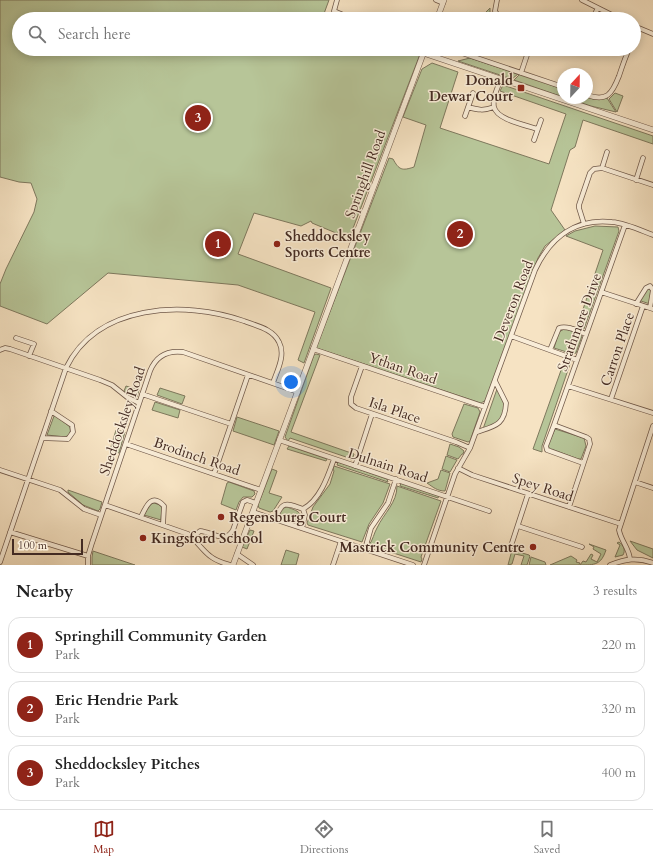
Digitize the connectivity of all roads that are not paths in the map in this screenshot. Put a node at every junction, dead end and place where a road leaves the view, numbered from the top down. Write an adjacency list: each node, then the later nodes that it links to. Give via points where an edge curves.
1 (337, 0): 7 (street)
2 (436, 0): 5 (street)
3 (497, 0): 9 (street)
4 (582, 0): 6 (street)
5 (444, 1): 8 (street)
6 (598, 8): 10 (street); 11 (street)
7 (335, 12)
8 (440, 12)
9 (496, 12)
10 (596, 12)
11 (606, 12)
12 (641, 29): 13 (street)
13 (653, 33)
14 (422, 56): 46 (street, Springhill Road)
15 (438, 56): 20 (street)
16 (471, 56): 19 (street)
17 (527, 56): 19 (street)
18 (626, 56): 23 (street, via 613,91 601,98)
19 (521, 73): 21 (street)
20 (500, 79): 25 (street); 29 (street)
21 (557, 85)
22 (473, 93): 24 (street)
23 (593, 96)
24 (468, 107): 25 (street, via 487,110); 26 (street)
25 (494, 107): 28 (street, via 503,117)
26 (465, 116)
27 (541, 120): 28 (street)
28 (537, 129): 30 (street)
29 (653, 130)
30 (534, 140)
31 (607, 152): 33 (street)
32 (643, 158): 34 (street)
33 (602, 168): 34 (street); 36 (street, via 594,169 590,173 579,205)
34 (636, 180): 35 (street)
35 (653, 185)
36 (584, 224): 37 (street, Deveron Road, via 613,222); 44 (street, Deveron Road, via 560,235 547,248 540,259)
37 (625, 226): 38 (street, Deveron Road); 39 (street, Strathmore Drive)
38 (653, 234)
39 (602, 292): 40 (street); 43 (street, Strathmore Drive)
40 (636, 304): 41 (street); 42 (street, via 650,286 653,290)
41 (643, 306): 42 (street); 59 (street, Carron Place)
42 (651, 309)
43 (586, 334): 48 (street, via 566,327 559,328); 50 (street, Strathmore Drive)
44 (511, 336): 48 (street); 54 (street, Deveron Road)
45 (16, 338): 49 (street, via 34,344)
46 (313, 349): 51 (street, Ythan Road); 57 (street, Springhill Road)
47 (0, 350): 49 (street, via 6,348)
48 (550, 350): 50 (street)
49 (29, 356): 52 (street)
50 (577, 360): 56 (street, Strathmore Drive)
51 (362, 366): 61 (street, Ythan Road); 64 (street, Isla Place, via 351,404)
52 (66, 368): 55 (street, via 76,351 87,340 114,322 156,311 197,310 239,320 266,329 275,335 280,343 282,355); 60 (street, via 112,385 127,397); 62 (street)
53 (248, 375): 55 (street, Sheddocksley Road); 58 (street, Sheddocksley Road, via 183,352 168,352 152,364); 65 (street)
54 (495, 382): 61 (street, Deveron Road); 68 (street, via 506,403 501,420 497,426)
55 (273, 383): 57 (street, Sheddocksley Road)
56 (568, 386): 59 (street); 66 (street, Strathmore Drive)
57 (298, 392): 70 (street, Springhill Road)
58 (142, 394): 60 (street, Sheddocksley Road); 65 (street)
59 (611, 399): 63 (street)
60 (139, 402): 71 (street, Sheddocksley Road)
61 (485, 407): 68 (street, Deveron Road)
62 (51, 411): 69 (street); 69 (street, via 72,425 73,432 68,439)
63 (653, 413)
64 (372, 414): 72 (street, Isla Place); 75 (street)
65 (231, 424): 78 (street)
66 (554, 425): 74 (street, via 589,439 590,444); 74 (street, Strathmore Drive, via 546,446 547,450)
67 (653, 426): 81 (street)
68 (477, 432): 72 (street, Deveron Road)
69 (42, 438): 79 (street)
70 (280, 440): 73 (street, Dulnain Road); 83 (street, Springhill Road)
71 (126, 444): 78 (street, Brodinch Road); 87 (street, Sheddocksley Road)
72 (470, 448): 76 (street, Deveron Road)
73 (334, 459): 75 (street, Dulnain Road); 89 (street, via 323,487 309,506)
74 (583, 463): 88 (street)
75 (355, 466): 80 (street, Dulnain Road)
76 (458, 468): 84 (street, Spey Road); 85 (street, Deveron Road)
77 (0, 470): 79 (street)
78 (214, 474): 83 (street, Brodinch Road)
79 (27, 479): 92 (street, via 60,490 84,509); 99 (street)
80 (396, 479): 85 (street, Dulnain Road); 103 (street, via 388,503 371,528)
81 (634, 482): 82 (street); 95 (street)
82 (653, 488)
83 (261, 490): 86 (street, Springhill Road)
84 (528, 494): 88 (street, Spey Road); 97 (street)
85 (447, 497): 90 (street, Dulnain Road); 115 (street, Deveron Road)
86 (256, 503): 91 (street, Springhill Road); 100 (street, via 247,500 243,502 231,534 219,537 200,531)
87 (105, 505): 92 (street, Sheddocksley Road); 93 (street)
88 (569, 507): 95 (street, Spey Road)
89 (303, 509): 94 (street, via 284,504); 98 (street, via 305,512)
90 (489, 511)
91 (253, 512): 94 (street); 105 (street, Springhill Road)
92 (101, 515): 106 (street, Sheddocksley Road)
93 (141, 517): 96 (street); 96 (street, via 150,501 158,502 164,506)
94 (275, 520): 98 (street)
95 (621, 524): 107 (street, via 620,538 628,549)
96 (163, 525): 100 (street)
97 (518, 526): 102 (street); 104 (street)
98 (302, 528): 101 (street)
99 (10, 532): 106 (street); 108 (street)
100 (193, 538): 111 (street, via 209,556)
101 (341, 542): 103 (street); 113 (street)
102 (582, 547)
103 (365, 549): 114 (street)
104 (510, 549)
105 (237, 554): 111 (street, Springhill Road); 112 (street)
106 (88, 556): 110 (street, Sheddocksley Road)
107 (630, 559): 109 (street); 116 (street)
108 (0, 562)
109 (653, 563)
110 (88, 565)
111 (232, 565)
112 (253, 565)
113 (333, 565)
114 (413, 565)
115 (424, 565)
116 (610, 565)

